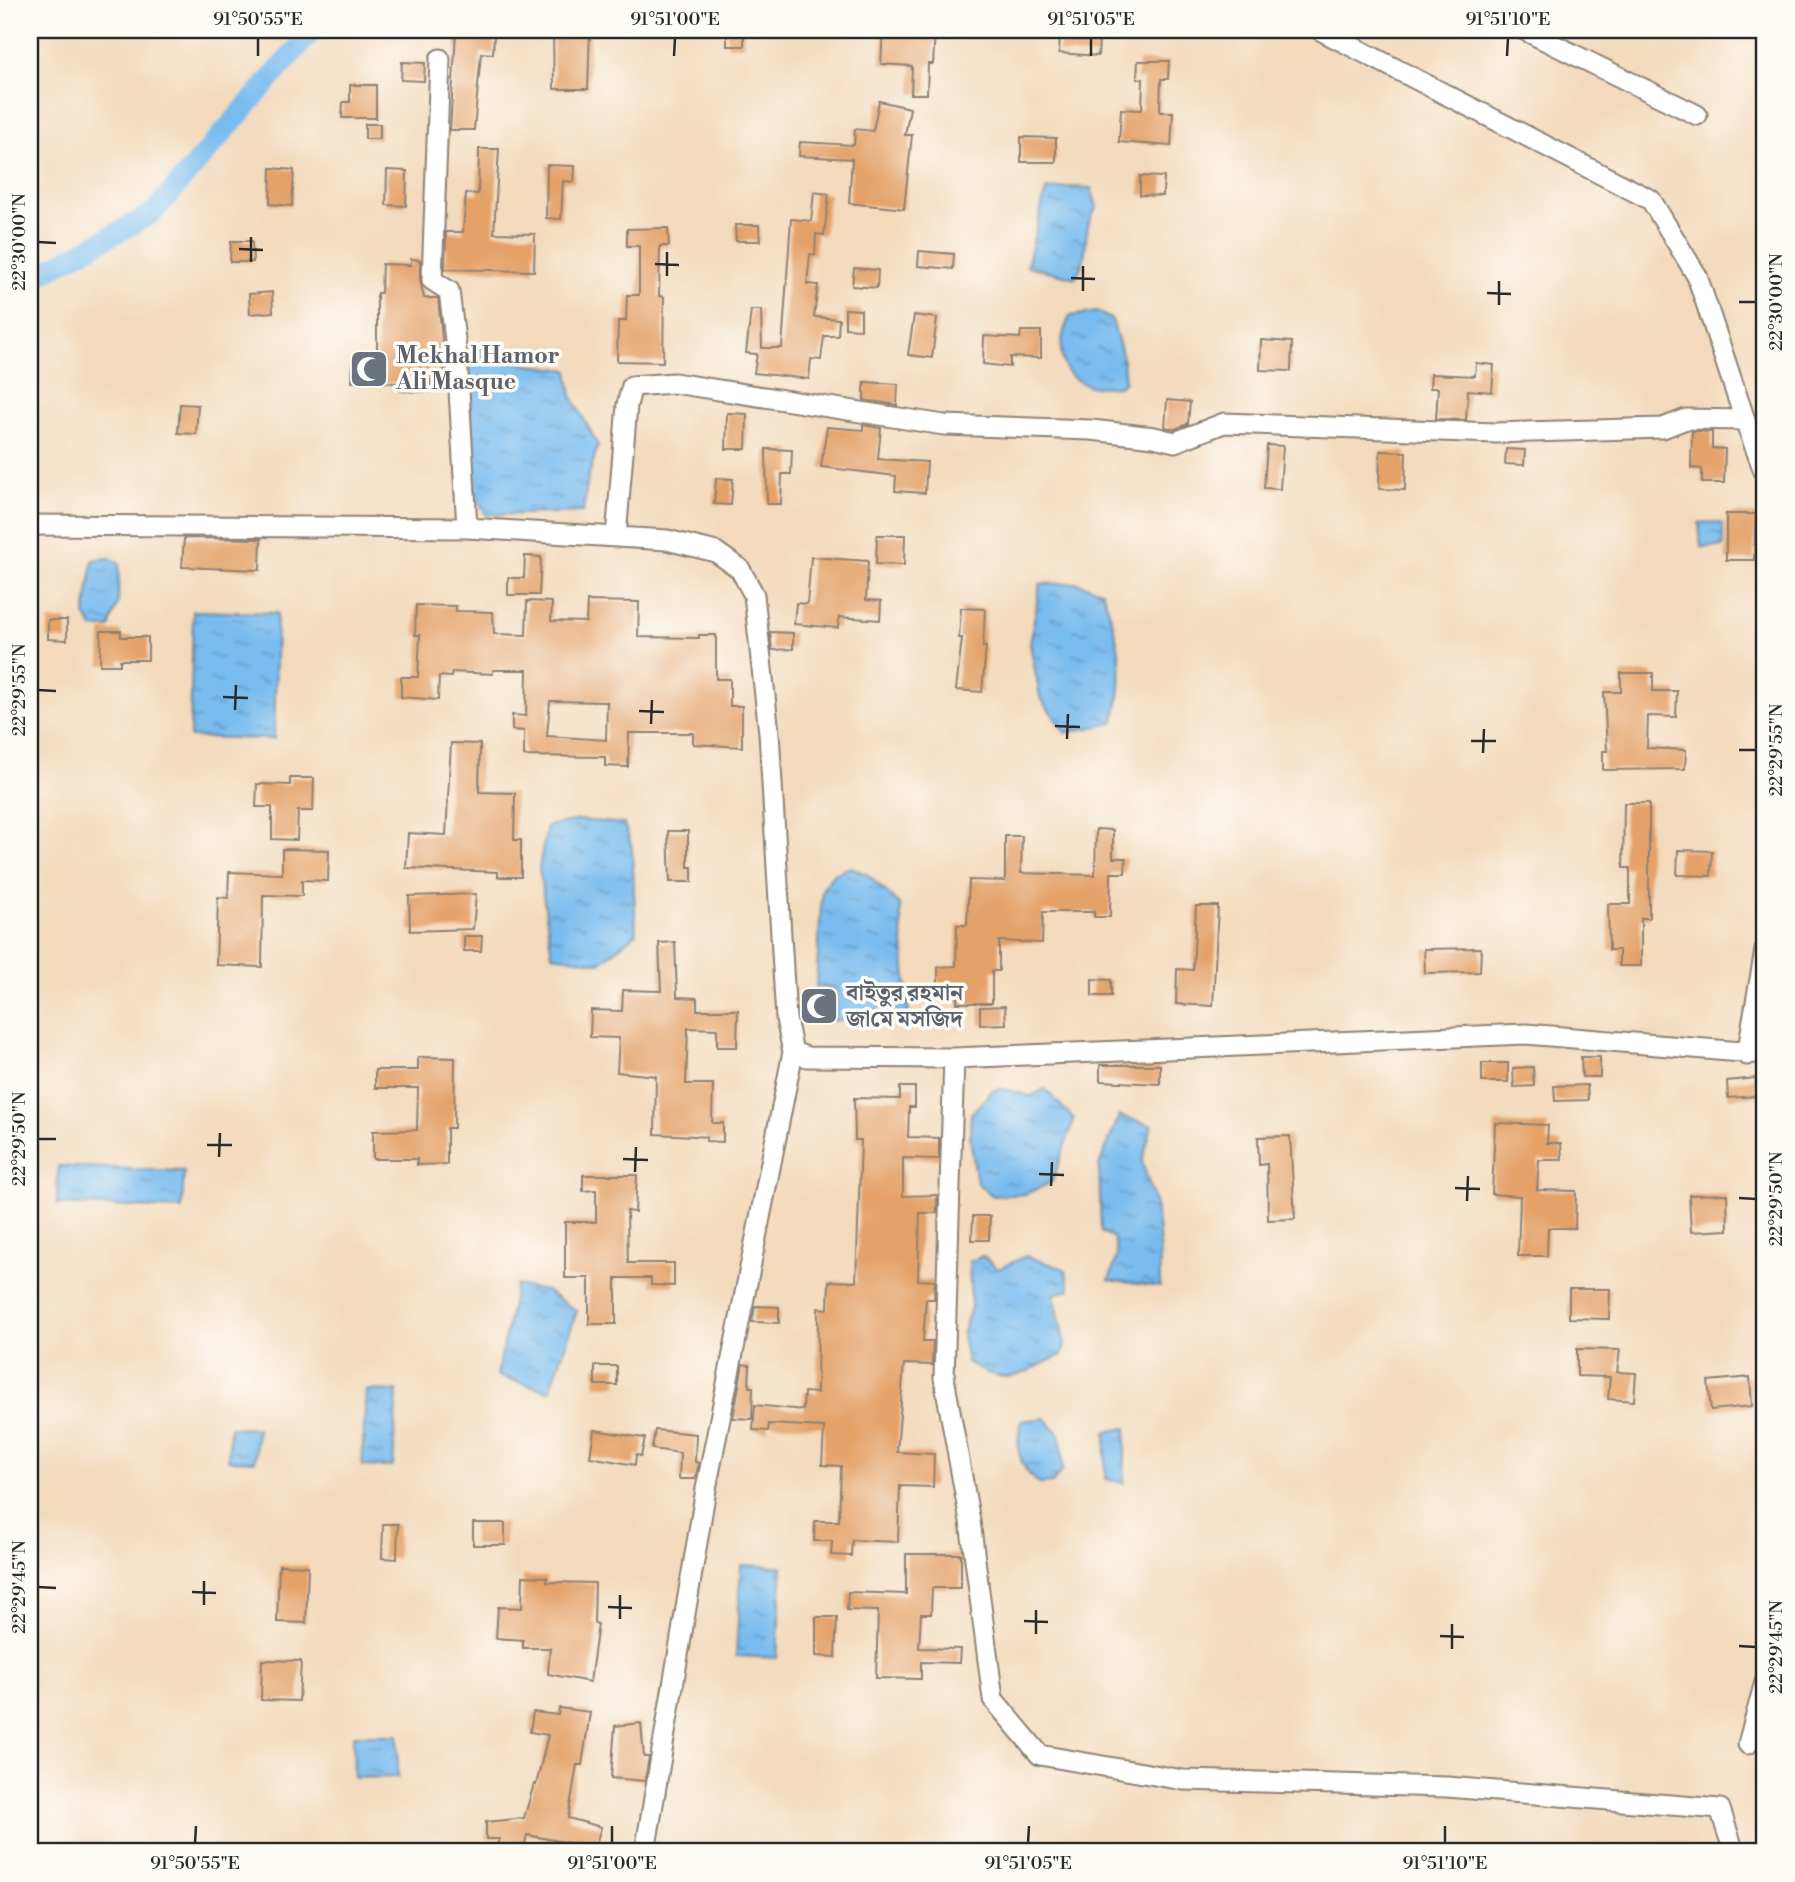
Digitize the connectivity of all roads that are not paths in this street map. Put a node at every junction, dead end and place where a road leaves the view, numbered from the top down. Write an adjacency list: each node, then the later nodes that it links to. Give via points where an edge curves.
1 (1320, 30): 5 (street, via 1651,200 1697,276)
2 (1524, 30): 4 (street)
3 (440, 59): 8 (street, via 432,279 449,291)
4 (1698, 115)
5 (1745, 420): 6 (street); 9 (street, via 1686,419 1662,428 1495,433 1224,423 1175,442 1091,430 944,425 674,383 632,386)
6 (1765, 474)
7 (30, 525): 8 (street)
8 (467, 528): 9 (street)
9 (616, 537): 11 (street, via 667,540 716,552 740,569 754,596 769,733 786,1019)
10 (1765, 950): 12 (street)
11 (793, 1052): 13 (street, via 807,1057); 16 (street, via 706,1489)
12 (1756, 1054): 13 (street, via 1526,1034)
13 (954, 1058): 17 (street, via 944,1378 970,1521 993,1699 1040,1755 1183,1780 1447,1787 1720,1809)
14 (1765, 1682): 15 (street)
15 (1748, 1744)
16 (645, 1852)
17 (1734, 1852)

